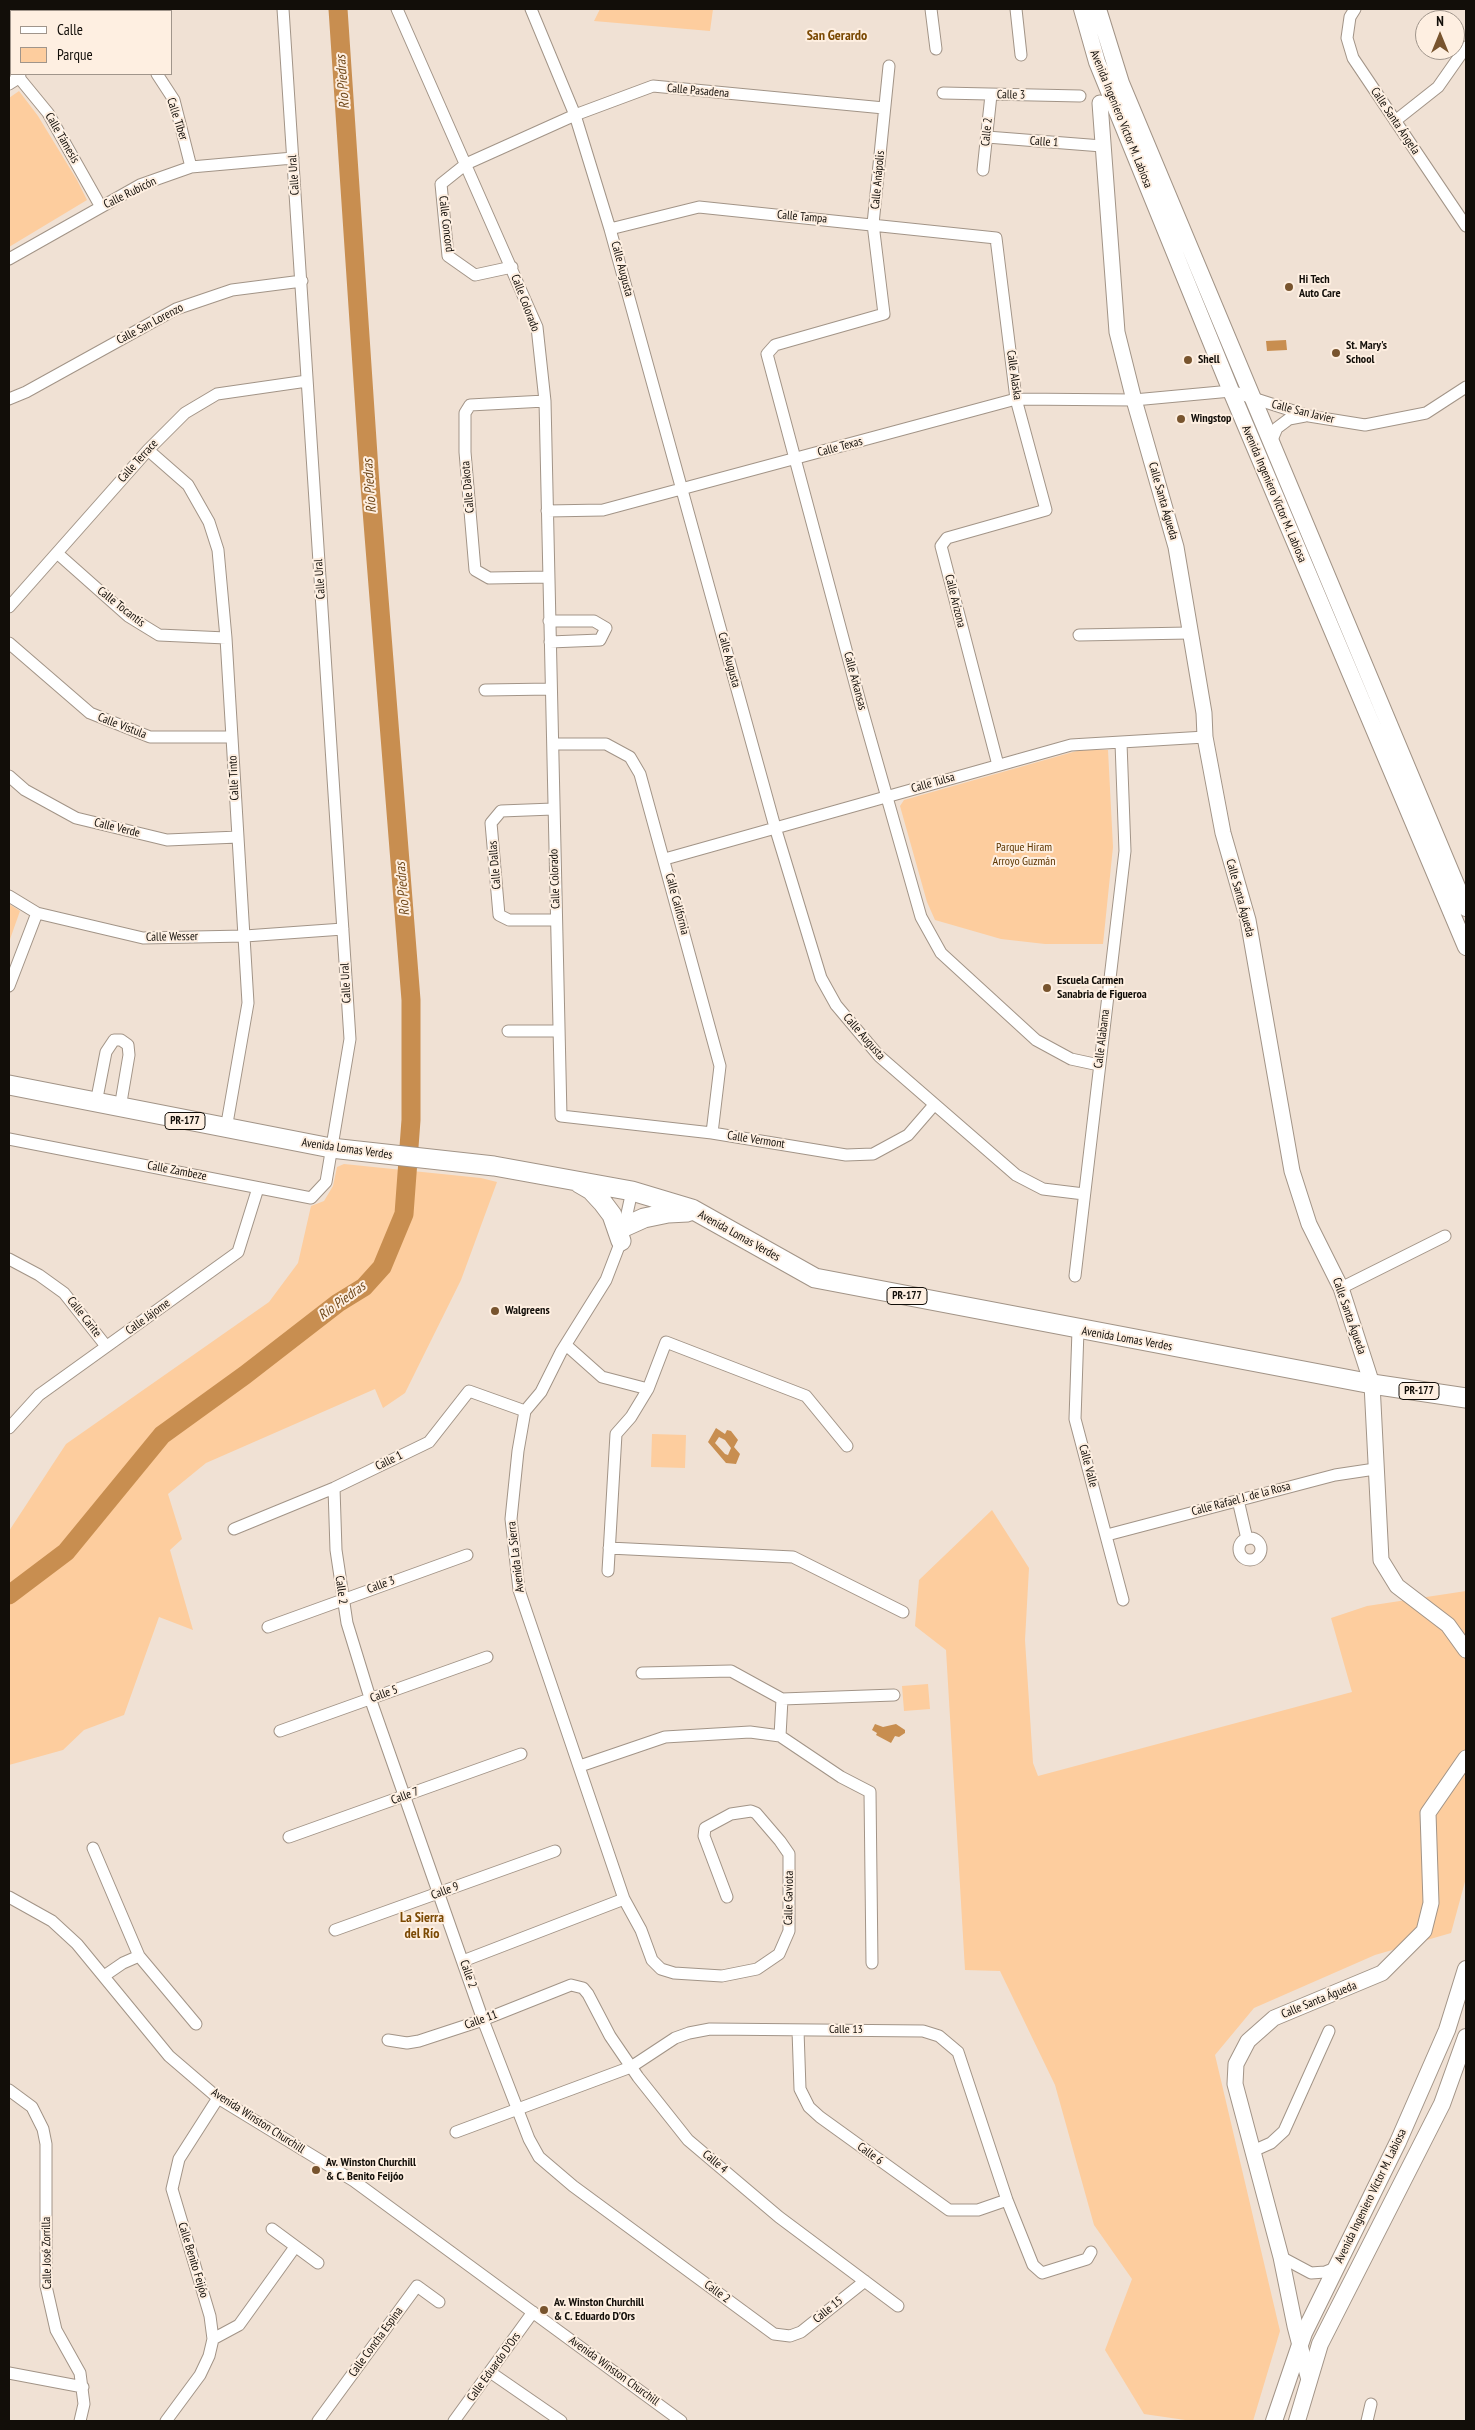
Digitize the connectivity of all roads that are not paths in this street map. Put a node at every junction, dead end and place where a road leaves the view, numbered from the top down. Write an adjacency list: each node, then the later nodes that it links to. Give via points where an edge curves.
1 (283, 9): 24 (street, Calle Ural)
2 (397, 9): 25 (street, Calle Colorado)
3 (530, 9): 20 (street, Calle Augusta)
4 (931, 9): 10 (street)
5 (1016, 9): 11 (street)
6 (1082, 9): 39 (main road, Avenida Ingeniero Víctor M. Labiosa, via 1096,62)
7 (1098, 9): 41 (main road, Avenida Ingeniero Víctor M. Labiosa, via 1121,83)
8 (1355, 9): 21 (street, Calle Santa Ángela, via 1350,16 1348,38 1353,58)
9 (1466, 46): 21 (street, via 1438,87)
10 (936, 49)
11 (1021, 55)
12 (889, 66): 19 (street, Calle Anápolis)
13 (16, 75): 28 (street, Calle Támesis, via 48,113)
14 (158, 75): 26 (street, Calle Tíber, via 174,100)
15 (943, 93): 16 (street, Calle 3)
16 (991, 95): 17 (street, Calle 3); 22 (street, Calle 2)
17 (1080, 96)
18 (1100, 104): 23 (street, Calle Santa Águeda)
19 (884, 108): 20 (street, Calle Pasadena, via 653,86); 29 (street, Calle Anápolis)
20 (575, 115): 25 (street, Calle Pasadena); 31 (street, Calle Augusta)
21 (1395, 121): 30 (street, Calle Santa Ángela)
22 (986, 138): 23 (street, Calle 1); 27 (street, Calle 2)
23 (1102, 146): 43 (street, Calle Santa Águeda, via 1117,332)
24 (293, 158): 26 (street, Calle Rubicón); 35 (street, Calle Ural)
25 (466, 164): 34 (street, Calle Colorado); 34 (street, Calle Concord, via 441,184 448,256 474,275)
26 (191, 167): 28 (street, Calle Rubicón, via 140,185)
27 (983, 170)
28 (101, 207): 33 (street, Calle Rubicón)
29 (874, 224): 31 (street, Calle Tampa, via 699,208); 32 (street, Calle Tampa); 36 (street, Calle Anápolis)
30 (1466, 226)
31 (610, 229): 49 (street, Calle Augusta)
32 (996, 238): 42 (street, Calle Alaska)
33 (9, 259)
34 (512, 267): 44 (street, Calle Colorado, via 537,327)
35 (302, 281): 37 (street, Calle Ural); 40 (street, Calle San Lorenzo, via 232,290 176,309)
36 (881, 295): 48 (street, Calle Arkansas, via 884,314 775,345 767,354)
37 (307, 381): 47 (street, Calle Terrace, via 217,394 185,413); 78 (street, Calle Ural)
38 (1466, 387): 45 (street, Calle San Javier, via 1426,413 1365,425)
39 (1231, 391): 41 (street, Calle San Javier); 43 (street, Calle San Javier); 80 (main road, Avenida Ingeniero Víctor M. Labiosa)
40 (9, 399)
41 (1253, 399): 45 (street, Calle San Javier); 46 (main road, Avenida Ingeniero Víctor M. Labiosa)
42 (1016, 400): 43 (street, Calle Texas); 48 (street, Calle Texas); 50 (street, Calle Alaska)
43 (1134, 400): 56 (street, Calle Santa Águeda, via 1176,548)
44 (544, 401): 51 (street, Calle Colorado); 53 (street, Calle Dakota, via 470,404 465,413 475,570 489,578)
45 (1307, 415): 46 (street, via 1289,420 1277,428)
46 (1271, 442): 75 (main road, Avenida Ingeniero Víctor M. Labiosa)
47 (148, 450): 52 (street, Calle Terrace); 58 (street, Calle Tinto, via 188,485 209,522 218,550)
48 (794, 459): 49 (street, Calle Texas); 69 (street, Calle Arkansas)
49 (682, 491): 51 (street, Calle Texas, via 603,510); 71 (street, Calle Augusta)
50 (1046, 510): 67 (street, Calle Arizona, via 947,538 941,546)
51 (547, 511): 53 (street, Calle Colorado)
52 (57, 553): 54 (street, Calle Terrace); 58 (street, Calle Tocantis, via 128,616 159,635)
53 (548, 577): 55 (street, Calle Colorado)
54 (9, 607)
55 (549, 621): 59 (street, Calle Colorado); 59 (street, via 594,621 606,628 600,640)
56 (1189, 633): 57 (street); 64 (street, Calle Santa Águeda, via 1204,713)
57 (1079, 635)
58 (226, 638): 63 (street, Calle Tinto)
59 (550, 642): 61 (street, Calle Colorado)
60 (9, 643): 63 (street, Calle Vístula, via 90,713 150,737)
61 (551, 689): 62 (street); 66 (street, Calle Colorado)
62 (485, 690)
63 (232, 737): 72 (street, Calle Tinto)
64 (1205, 737): 65 (street, Calle Tulsa); 104 (street, Calle Santa Águeda, via 1223,833 1248,920 1292,1171 1309,1224)
65 (1121, 743): 67 (street, Calle Tulsa, via 1071,744); 84 (street, Calle Alabama, via 1125,851)
66 (553, 744): 70 (street, Calle Colorado); 73 (street, Calle California, via 606,744 630,757 640,774)
67 (998, 765): 69 (street, Calle Tulsa)
68 (9, 776): 72 (street, Calle Verde, via 25,790 76,818 167,840)
69 (886, 796): 71 (street, Calle Tulsa); 84 (street, Calle Arkansas, via 921,917 942,953 1036,1040 1071,1059)
70 (552, 809): 77 (street, Calle Colorado); 77 (street, Calle Dallas, via 501,811 491,823 499,915 509,920)
71 (775, 827): 73 (street, Calle Tulsa); 87 (street, Calle Augusta, via 821,978 836,1005 878,1056)
72 (238, 837): 79 (street, Calle Tinto)
73 (664, 859): 91 (street, Calle California, via 720,1066)
74 (9, 896): 76 (street, Calle Wesser)
75 (1466, 908)
76 (36, 913): 79 (street, Calle Wesser, via 142,938); 81 (street)
77 (556, 920): 83 (street, Calle Colorado)
78 (343, 929): 79 (street, Calle Wesser); 93 (street, Calle Ural, via 350,1039)
79 (245, 936): 90 (street, Calle Tinto, via 248,1003)
80 (1466, 947)
81 (9, 986)
82 (508, 1031): 83 (street)
83 (558, 1031): 89 (street, Calle Colorado)
84 (1099, 1065): 98 (street, Calle Alabama)
85 (9, 1085): 86 (main road, Avenida Lomas Verdes / PR-177)
86 (96, 1103): 88 (main road, Avenida Lomas Verdes / PR-177); 88 (street, via 106,1052 114,1040 121,1040 128,1045 129,1055)
87 (934, 1105): 91 (street, Calle Vermont, via 908,1135 874,1154 846,1155); 98 (street, Calle Augusta, via 1016,1175 1043,1188)
88 (120, 1108): 90 (main road, Avenida Lomas Verdes / PR-177)
89 (561, 1116): 91 (street, Calle Vermont)
90 (226, 1129): 93 (main road, Avenida Lomas Verdes / PR-177)
91 (712, 1133)
92 (9, 1139): 96 (street, Calle Zambeze)
93 (331, 1148): 94 (street, Calle Ural); 95 (main road, Avenida Lomas Verdes / PR-177, via 494,1166)
94 (327, 1169): 96 (street, Calle Zambeze, via 326,1182 311,1198)
95 (576, 1181): 97 (main road, Avenida Lomas Verdes / PR-177); 100 (main road, via 604,1203)
96 (258, 1188): 107 (street, Calle Jájome, via 238,1252)
97 (632, 1191): 99 (main road, Avenida Lomas Verdes / PR-177); 100 (street)
98 (1084, 1194): 103 (street, Calle Alabama)
99 (699, 1213): 100 (main road, via 668,1213 644,1218); 105 (main road, Avenida Lomas Verdes / PR-177, via 815,1278)
100 (622, 1234): 106 (street, via 606,1280)
101 (1445, 1236): 104 (street)
102 (9, 1259): 107 (street, Calle Carite, via 64,1293)
103 (1075, 1276)
104 (1342, 1288): 108 (street, Calle Santa Águeda)
105 (1078, 1330): 108 (main road, Avenida Lomas Verdes / PR-177); 118 (street, Calle Valle, via 1075,1419)
106 (566, 1345): 109 (street, via 602,1376); 111 (street, via 541,1392)
107 (106, 1346): 112 (street, Calle Jájome, via 39,1395)
108 (1372, 1384): 110 (main road, Avenida Lomas Verdes / PR-177); 114 (street, Calle Santa Águeda)
109 (648, 1389): 113 (street, via 666,1342 806,1396); 120 (street, via 616,1434)
110 (1466, 1398)
111 (525, 1411): 115 (street, Calle 1, via 469,1391 430,1442); 137 (street, Avenida La Sierra, via 511,1519 518,1590)
112 (9, 1428)
113 (847, 1446)
114 (1375, 1470): 116 (street, Calle Rafael J. de la Rosa, via 1335,1474); 127 (street, Calle Santa Águeda, via 1381,1560 1397,1586 1448,1625)
115 (334, 1488): 117 (street, Calle 1); 123 (street, Calle 2)
116 (1238, 1500): 118 (street, Calle Rafael J. de la Rosa); 119 (street)
117 (234, 1529)
118 (1107, 1535): 124 (street, Calle Valle)
119 (1247, 1538)
120 (609, 1548): 122 (street); 125 (street, via 794,1557)
121 (467, 1555): 123 (street, Calle 3)
122 (608, 1571)
123 (342, 1599): 126 (street, Calle 3); 131 (street, Calle 2)
124 (1123, 1600)
125 (903, 1612)
126 (268, 1627)
127 (1466, 1650)
128 (487, 1657): 131 (street, Calle 5)
129 (642, 1673): 132 (street, via 731,1671)
130 (894, 1695): 132 (street)
131 (370, 1698): 133 (street, Calle 5); 138 (street, Calle 2)
132 (782, 1699): 134 (street)
133 (280, 1731)
134 (780, 1736): 137 (street, via 750,1732 665,1737); 150 (street, via 841,1777 870,1792)
135 (521, 1754): 138 (street, Calle 7)
136 (1466, 1758): 165 (street, Calle Santa Águeda, via 1428,1813 1431,1904 1424,1931 1382,1973 1274,2018 1248,2041 1236,2064 1236,2084)
137 (580, 1766): 145 (street, Avenida La Sierra)
138 (406, 1796): 139 (street, Calle 7); 142 (street, Calle 2)
139 (289, 1837)
140 (93, 1848): 148 (street)
141 (555, 1851): 142 (street, Calle 9)
142 (440, 1893): 146 (street, Calle 9); 149 (street, Calle 2)
143 (9, 1897): 152 (street, Avenida Winston Churchill, via 52,1921)
144 (727, 1897): 147 (street, Calle Gaviota, via 704,1836 705,1828 731,1814 752,1811 789,1854 789,1931 779,1954 757,1969 743,1973 722,1976 674,1973 661,1969 652,1960)
145 (624, 1899): 147 (street, Avenida La Sierra); 149 (street)
146 (335, 1930)
147 (641, 1930)
148 (139, 1956): 152 (street); 155 (street)
149 (464, 1961): 154 (street, Calle 2)
150 (872, 1963)
151 (1466, 1969): 172 (main road, Avenida Ingeniero Víctor M. Labiosa, via 1447,2030 1406,2125)
152 (104, 1976): 162 (street, Avenida Winston Churchill, via 169,2056)
153 (571, 1985): 154 (street, Calle 11); 160 (street, Calle 4, via 583,1988 588,1994 610,2036)
154 (483, 2020): 159 (street, Calle 11, via 419,2041); 163 (street, Calle 2)
155 (196, 2024)
156 (798, 2030): 160 (street, Calle 13, via 710,2029 689,2033 675,2038); 166 (street, Calle 6, via 800,2089 808,2107 820,2117 949,2210 978,2210); 166 (street, Calle 13, via 923,2031 939,2036 951,2045 958,2052)
157 (1328, 2031): 165 (street, via 1284,2131 1271,2143)
158 (1466, 2037): 182 (main road, Avenida Ingeniero Víctor M. Labiosa, via 1442,2104 1320,2344)
159 (388, 2040)
160 (631, 2066): 163 (street, Calle 13); 173 (street, Calle 4, via 688,2140 779,2217)
161 (9, 2090): 183 (street, Calle José Zorrilla, via 32,2107 43,2129 46,2144 46,2286 56,2330 74,2359)
162 (218, 2098): 176 (street, Avenida Winston Churchill, via 354,2181); 178 (street, Calle Benito Feijóo, via 179,2159 172,2190 210,2316)
163 (517, 2109): 164 (street, Calle 13); 177 (street, Calle 2, via 540,2157 573,2186 774,2334)
164 (456, 2132)
165 (1253, 2151): 170 (street, Calle Santa Águeda)
166 (1007, 2200): 169 (street, Calle 13, via 1037,2270 1042,2273 1087,2259)
167 (272, 2229): 168 (street)
168 (295, 2247): 171 (street); 178 (street, via 239,2325)
169 (1091, 2252)
170 (1280, 2257): 172 (street, via 1312,2273); 179 (street, Calle Santa Águeda)
171 (318, 2263)
172 (1335, 2268): 179 (main road, Avenida Ingeniero Víctor M. Labiosa)
173 (865, 2281): 175 (street, Calle 4); 177 (street, Calle 15, via 801,2332)
174 (439, 2302): 187 (street, Calle Concha Espina, via 417,2286)
175 (898, 2306)
176 (533, 2312): 180 (street, Calle Eduardo D'Ors); 190 (street, Avenida Winston Churchill)
177 (790, 2336)
178 (212, 2339): 186 (street, Calle Benito Feijóo, via 209,2356 200,2375)
179 (1299, 2344): 182 (street, Calle Santa Águeda); 191 (main road, Avenida Ingeniero Víctor M. Labiosa)
180 (490, 2372): 188 (street, Calle Eduardo D'Ors); 189 (street)
181 (9, 2373): 183 (street)
182 (1309, 2380): 192 (main road, Avenida Ingeniero Víctor M. Labiosa)
183 (83, 2387): 185 (street, Calle José Zorrilla)
184 (1371, 2404): 193 (street)
185 (80, 2421)
186 (166, 2421)
187 (318, 2421)
188 (454, 2421)
189 (561, 2421)
190 (681, 2421)
191 (1274, 2421)
192 (1297, 2421)
193 (1367, 2421)

